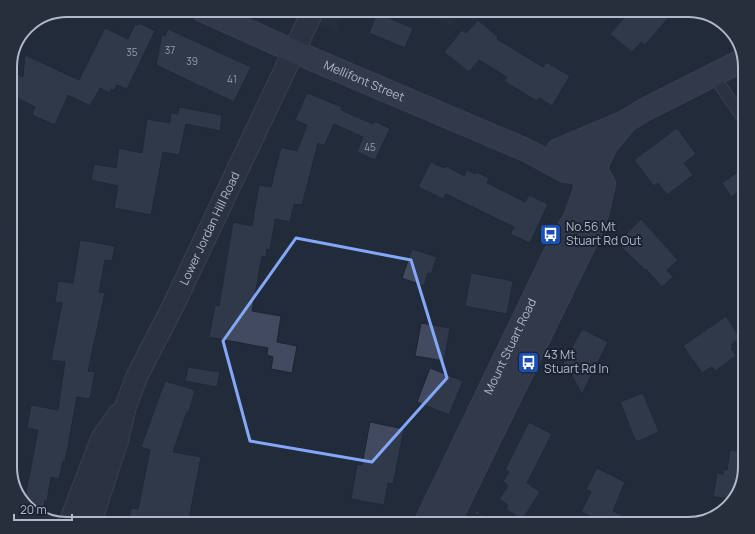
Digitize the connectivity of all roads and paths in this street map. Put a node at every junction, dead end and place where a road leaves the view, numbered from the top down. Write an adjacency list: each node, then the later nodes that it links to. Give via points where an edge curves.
1 (218, 17): 3 (street, Mellifont Street)
2 (310, 17): 3 (street, Lower Jordan Hill Road)
3 (293, 51): 8 (street, Mellifont Street); 11 (street, Lower Jordan Hill Road, via 173,306 137,376)
4 (738, 63): 5 (street, Mount Stuart Road)
5 (713, 75): 6 (lane); 7 (street, Mount Stuart Road)
6 (738, 111)
7 (626, 121): 9 (street, Mellifont Street); 10 (street, Mount Stuart Road, via 607,144)
8 (526, 150): 9 (street, Mellifont Street); 10 (street, Mellifont Street, via 566,171 582,174)
9 (560, 150): 10 (street, Mellifont Street, via 577,152 589,159)
10 (596, 170): 14 (street, Mount Stuart Road); 15 (street, Mount Stuart Road, via 604,184 590,233)
11 (126, 405): 12 (street, Lower Jordan Hill Road, via 102,438); 13 (street, Lower Jordan Hill Road, via 117,442)
12 (72, 517)
13 (92, 517)
14 (428, 517)
15 (451, 517)

